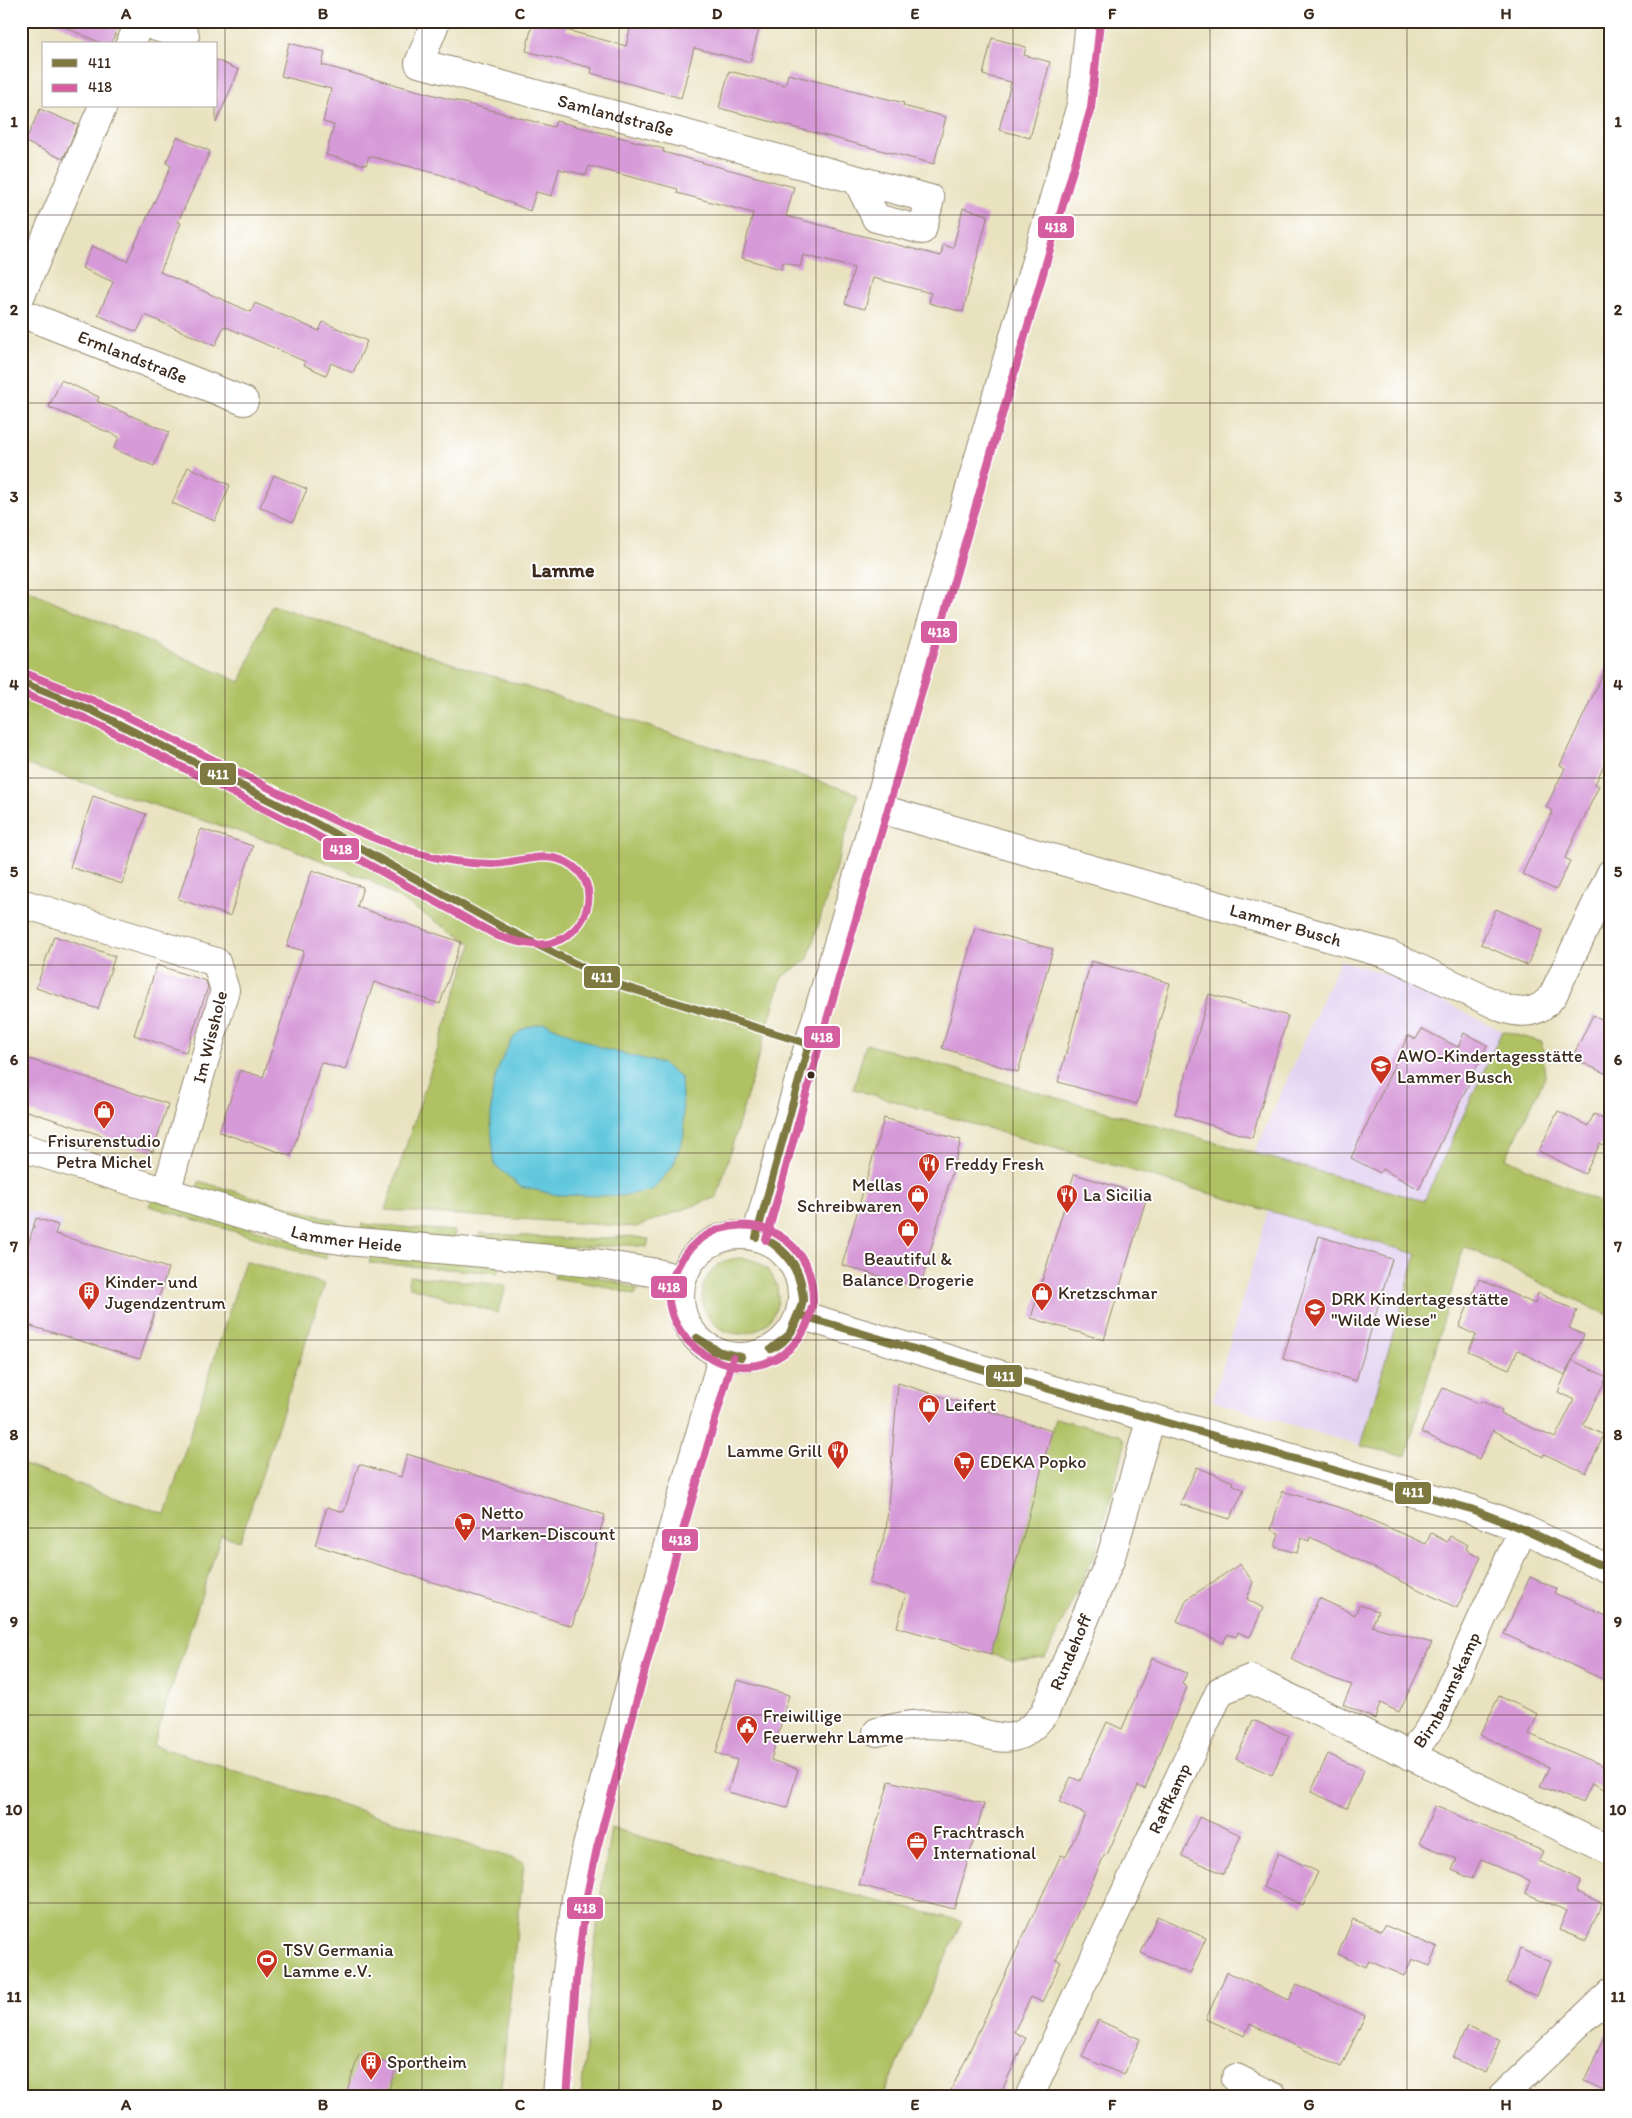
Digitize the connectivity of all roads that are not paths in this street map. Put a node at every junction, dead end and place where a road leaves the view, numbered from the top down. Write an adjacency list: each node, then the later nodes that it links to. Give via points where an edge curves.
1 (436, 21): 6 (street, Samlandstraße, via 419,63)
2 (1090, 21): 10 (street, via 1081,106)
3 (185, 36): 4 (street, via 140,22)
4 (131, 42)
5 (102, 108): 7 (street)
6 (857, 180)
7 (21, 295)
8 (21, 313): 9 (street, Ermlandstraße)
9 (244, 401)
10 (877, 808): 11 (street, Lammer Busch, via 1390,955 1519,1013 1545,1006 1553,995); 15 (street)
11 (1611, 873)
12 (21, 902): 14 (street, Im Wisshole, via 216,962 225,990)
13 (21, 1147): 14 (street, Lammer Heide)
14 (166, 1192): 16 (street, Lammer Heide, via 306,1235 595,1262)
15 (756, 1237): 16 (street, via 734,1235 714,1241 694,1257); 17 (street, via 779,1248 796,1267 803,1290)
16 (682, 1280): 18 (street, via 680,1304 688,1326 702,1344)
17 (800, 1315): 18 (street, via 789,1335 770,1350 750,1357); 19 (street)
18 (723, 1355): 27 (street, via 665,1554 587,1846 576,1898 566,1980)
19 (1150, 1418): 20 (street, via 1471,1509); 22 (street, Rundehoff, via 1110,1560 1045,1712 1036,1724 1024,1735 1007,1737 948,1725 909,1723)
20 (1523, 1529): 21 (street); 23 (street, Birnbaumskamp, via 1435,1721)
21 (1611, 1570)
22 (877, 1732)
23 (1410, 1756): 24 (street, Birnbaumskamp); 28 (street, Raffkamp, via 1250,1679 1220,1691)
24 (1611, 1851)
25 (1611, 1992): 30 (street)
26 (1236, 2078): 29 (street)
27 (557, 2097)
28 (1029, 2097)
29 (1274, 2097)
30 (1502, 2097)

